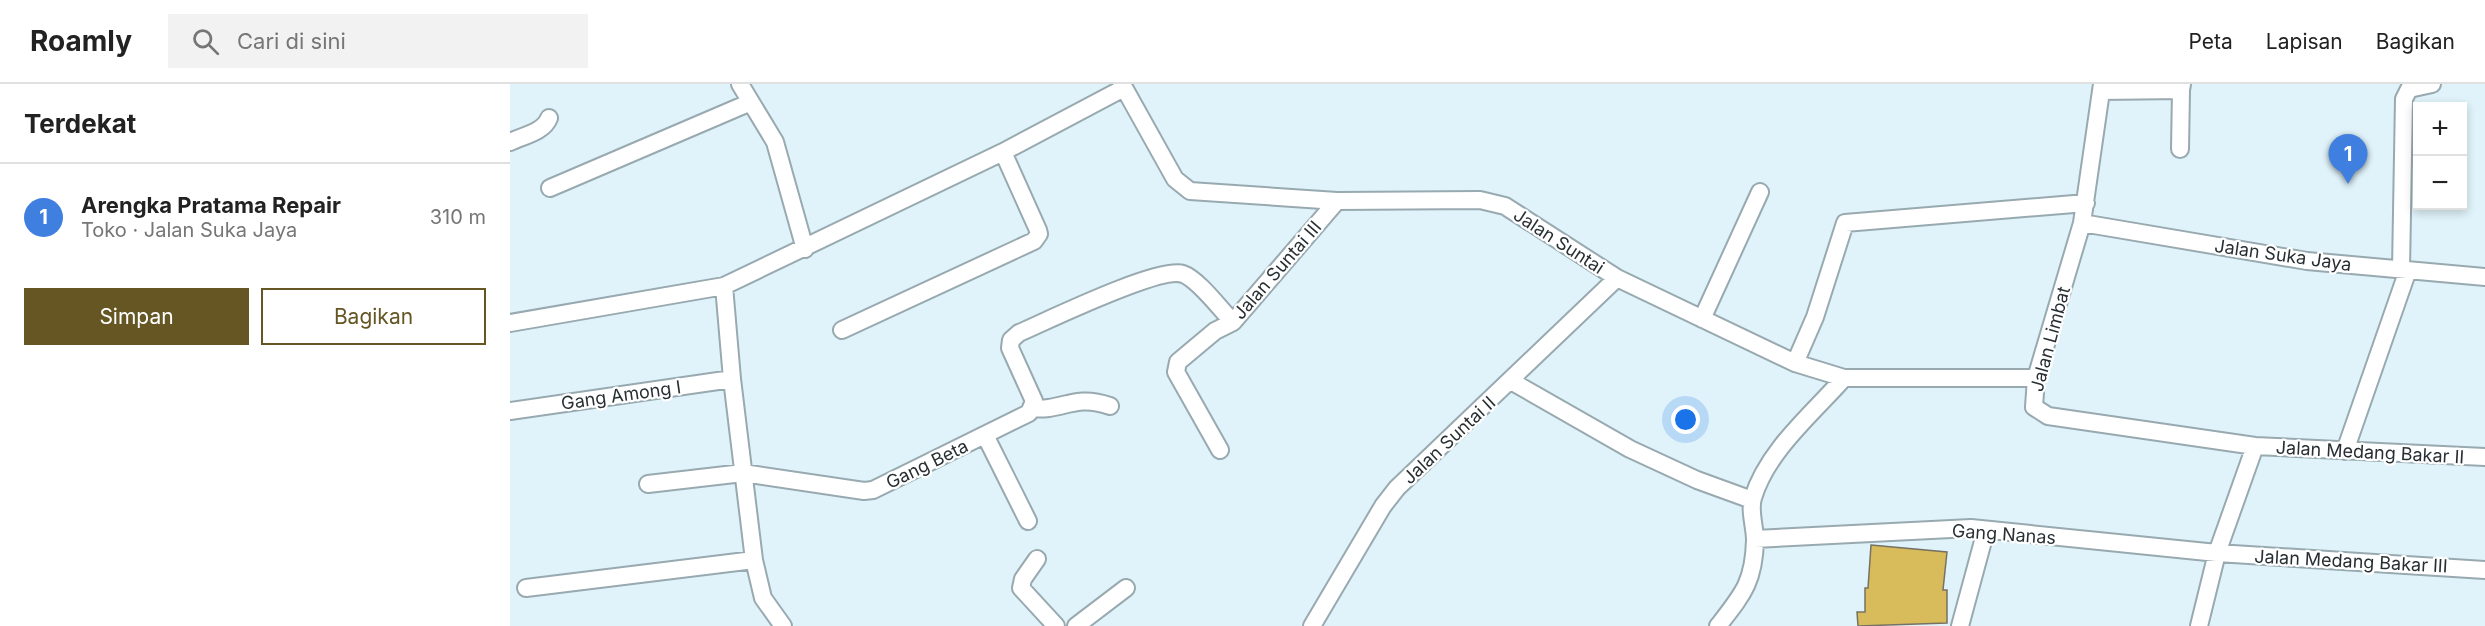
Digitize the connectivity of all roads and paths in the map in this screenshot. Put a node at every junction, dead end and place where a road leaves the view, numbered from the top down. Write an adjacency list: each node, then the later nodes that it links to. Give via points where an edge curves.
1 (740, 84): 6 (street)
2 (2432, 84): 17 (street, via 2409,89 2404,99)
3 (1123, 86): 10 (street); 13 (street, Jalan Suntai, via 1183,188 1202,194)
4 (2182, 87): 5 (street); 9 (street)
5 (2101, 88): 14 (street, Jalan Limbat)
6 (751, 102): 11 (street); 16 (street, via 776,142)
7 (549, 118): 8 (street, via 542,128)
8 (510, 142)
9 (2180, 149)
10 (1003, 152): 16 (street); 24 (street, via 1038,230 1034,241)
11 (550, 188)
12 (1760, 192): 21 (street)
13 (1337, 201): 19 (street, Jalan Suntai, via 1492,202 1505,206); 22 (street, Jalan Suntai III)
14 (2086, 203): 15 (street, Jalan Limbat); 25 (street, via 1845,223 1815,317)
15 (2082, 223): 17 (street, Jalan Suka Jaya, via 2307,261); 27 (street, Jalan Limbat)
16 (805, 249): 20 (street)
17 (2405, 270): 18 (street, Jalan Suka Jaya); 36 (street)
18 (2485, 277)
19 (1617, 278): 21 (street, Jalan Suntai); 29 (street, Jalan Suntai II)
20 (724, 286): 23 (street); 28 (street)
21 (1702, 319): 25 (street, Jalan Suntai)
22 (1233, 322): 31 (street, via 1191,278 1179,273 1164,274 1109,293 1011,340 1010,348 1034,401); 35 (street, Jalan Suntai III, via 1215,331 1176,367)
23 (510, 323)
24 (842, 330)
25 (1795, 363): 26 (street, Jalan Suntai)
26 (1844, 378): 27 (street, Jalan Suntai); 40 (street, via 1768,465)
27 (2036, 378): 34 (street, Jalan Limbat, via 2034,407 2048,416)
28 (732, 379): 32 (street, Gang Among I); 38 (street)
29 (1511, 381): 40 (street, via 1630,449); 53 (street, Jalan Suntai II, via 1397,488)
30 (1110, 406): 31 (street, via 1088,399)
31 (1031, 408): 33 (street, Gang Beta, via 1029,413)
32 (510, 411)
33 (985, 435): 38 (street, Gang Beta, via 873,490); 41 (street)
34 (2255, 446): 36 (street, Jalan Medang Bakar II); 44 (street)
35 (1220, 450)
36 (2345, 450): 37 (street, Jalan Medang Bakar II)
37 (2485, 457)
38 (743, 472): 39 (street, Gang Beta); 46 (street)
39 (648, 484)
40 (1752, 500): 43 (street)
41 (1028, 521)
42 (1986, 530): 43 (street, Gang Nanas); 44 (street, Gang Nanas); 55 (street)
43 (1755, 539): 54 (street, via 1751,576)
44 (2217, 553): 47 (street, Jalan Medang Bakar III); 56 (street)
45 (1037, 559): 51 (street, via 1021,588)
46 (754, 560): 48 (street); 50 (street, via 763,598)
47 (2485, 570)
48 (526, 588)
49 (1126, 588): 52 (street)
50 (783, 626)
51 (1056, 626)
52 (1076, 626)
53 (1312, 626)
54 (1718, 626)
55 (1960, 626)
56 (2199, 626)

